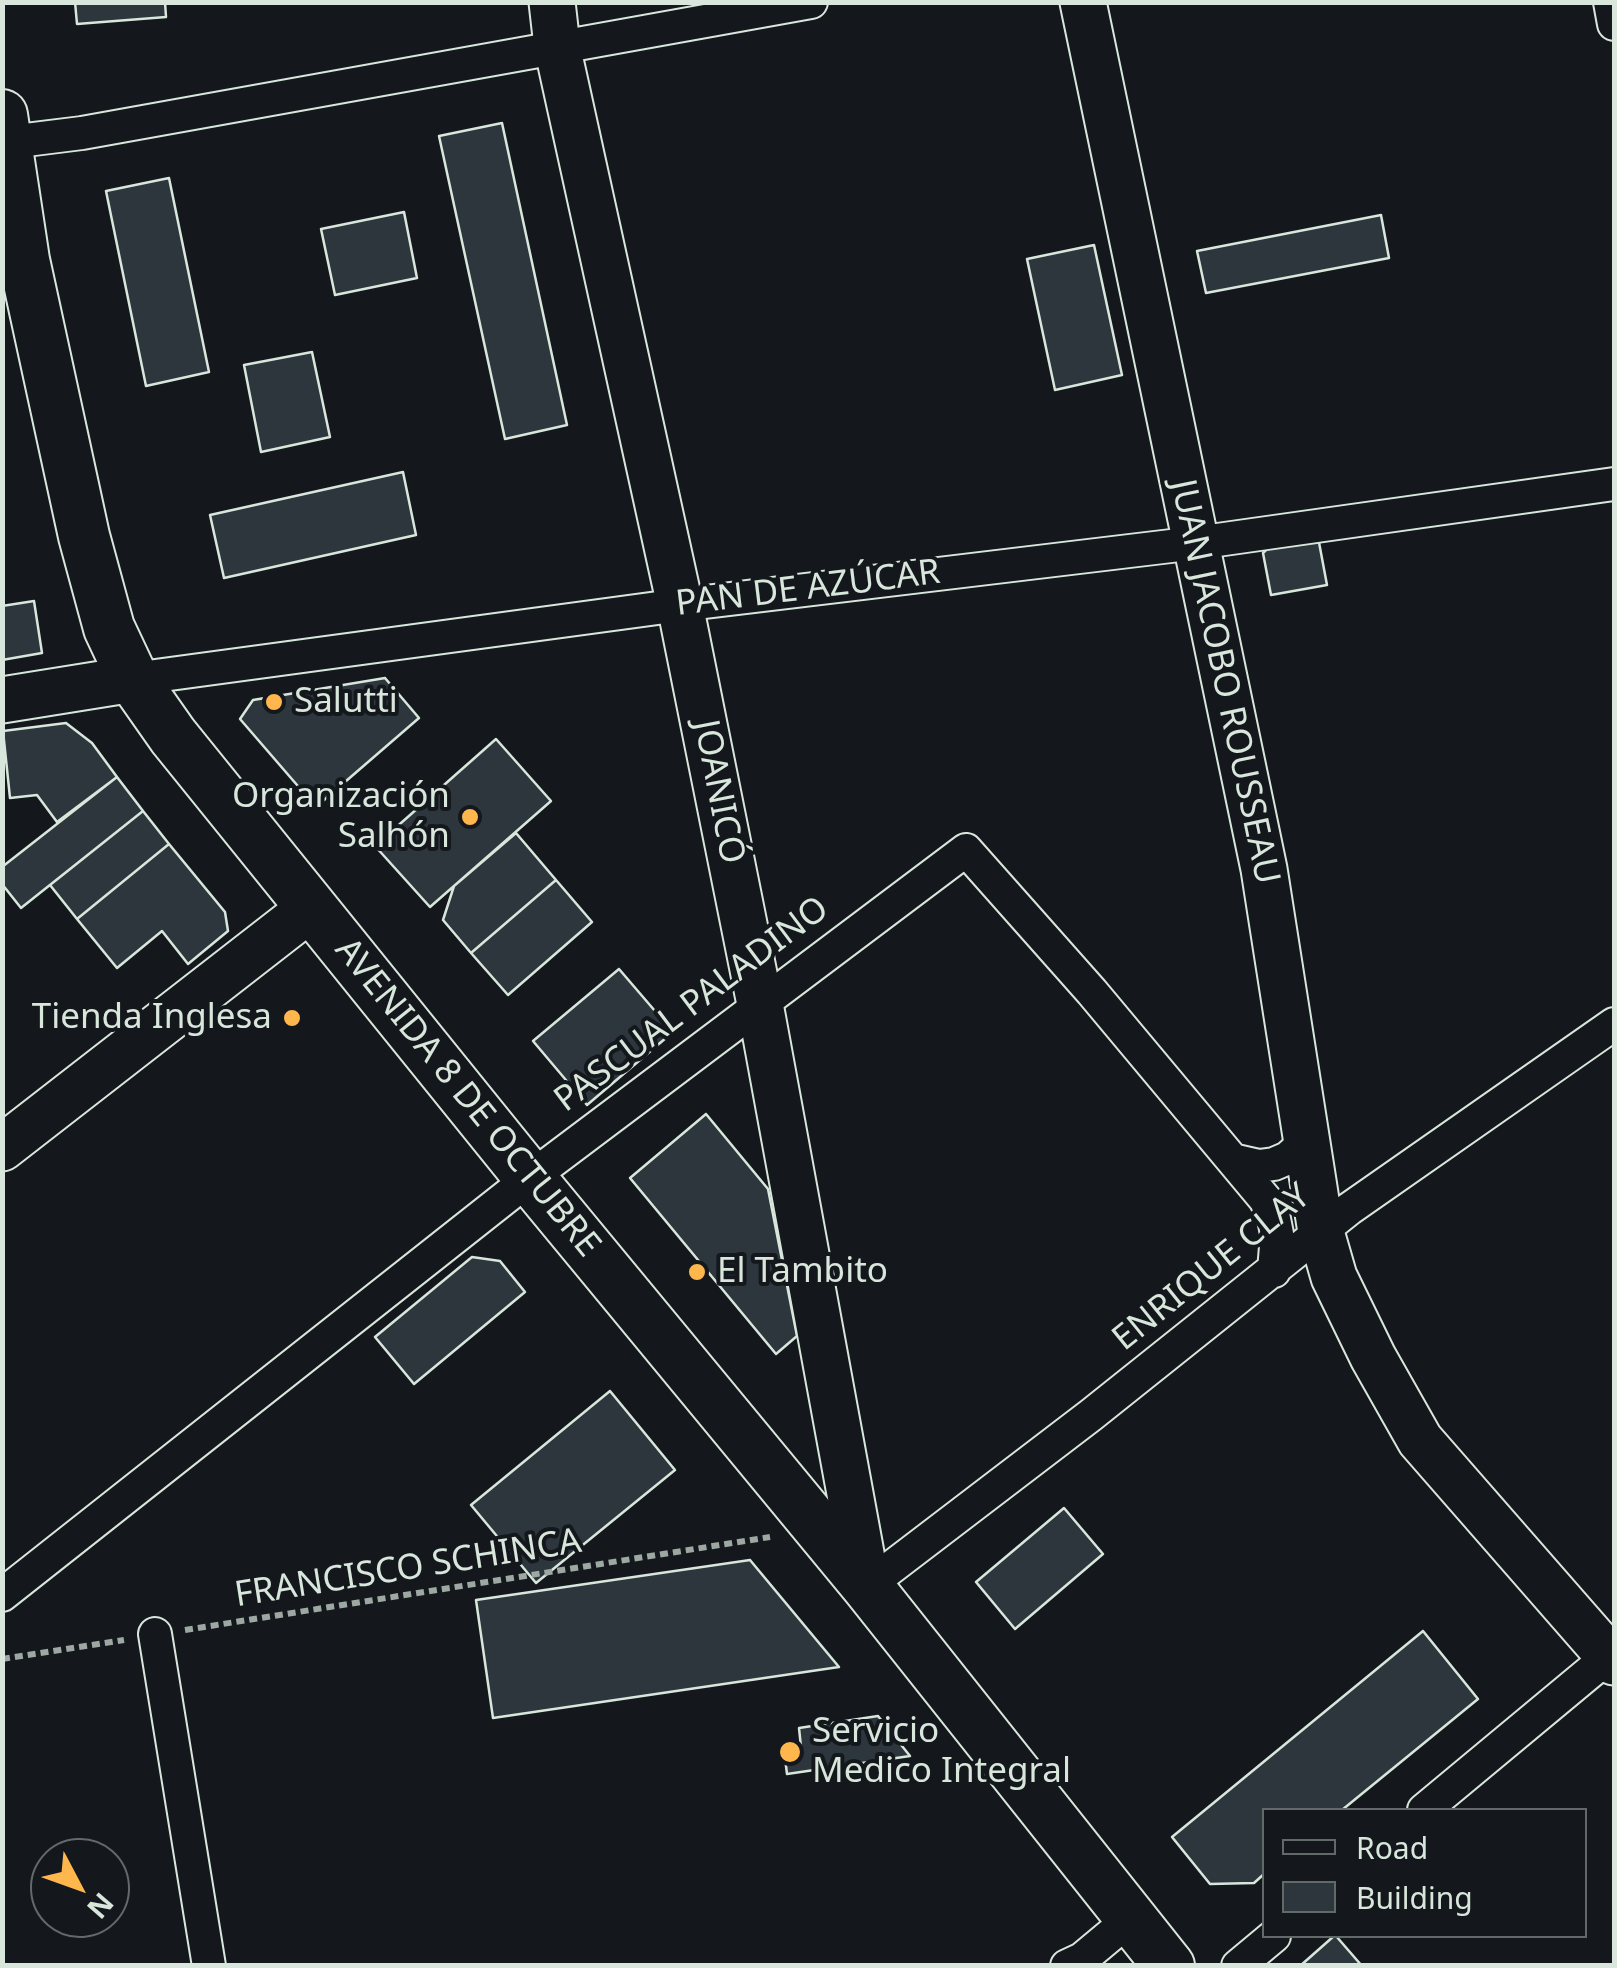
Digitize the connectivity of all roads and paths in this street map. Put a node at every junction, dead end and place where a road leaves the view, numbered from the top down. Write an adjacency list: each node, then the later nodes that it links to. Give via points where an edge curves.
1 (811, 2): 4 (street)
2 (1084, 2): 8 (street, JUAN JACOBO ROUSSEAU)
3 (1610, 2): 5 (street)
4 (555, 24): 6 (street, via 82,132); 9 (street, JOANICÓ)
5 (1614, 24)
6 (3, 134): 10 (main road, AVENIDA 8 DE OCTUBRE, via 84,536 109,628)
7 (1614, 484): 8 (street, PAN DE AZÚCAR)
8 (1196, 543): 9 (street, PAN DE AZÚCAR); 15 (street, JUAN JACOBO ROUSSEAU, via 1264,869)
9 (680, 604): 10 (street, PAN DE AZÚCAR); 13 (street, JOANICÓ)
10 (133, 680): 11 (street, PAN DE AZÚCAR); 12 (main road, AVENIDA 8 DE OCTUBRE)
11 (2, 700)
12 (312, 906): 16 (street); 18 (main road, AVENIDA 8 DE OCTUBRE)
13 (760, 1004): 17 (street, PASCUAL PALADINO, via 966,850); 18 (street, PASCUAL PALADINO); 22 (street, JOANICÓ)
14 (1614, 1024): 19 (street, ENRIQUE CLAY)
15 (1307, 1140): 17 (street, via 1274,1164); 19 (street, JUAN JACOBO ROUSSEAU)
16 (2, 1148)
17 (1237, 1161): 20 (street, PASCUAL PALADINO, via 1273,1214)
18 (530, 1178): 21 (main road, AVENIDA 8 DE OCTUBRE); 23 (street, PASCUAL PALADINO)
19 (1335, 1220): 20 (street, ENRIQUE CLAY); 25 (street, JUAN JACOBO ROUSSEAU, via 1334,1277 1420,1440)
20 (1274, 1271): 22 (street, ENRIQUE CLAY)
21 (821, 1528): 22 (main road, AVENIDA 8 DE OCTUBRE); 24 (path, FRANCISCO SCHINCA)
22 (868, 1586): 28 (main road, AVENIDA 8 DE OCTUBRE)
23 (2, 1595)
24 (156, 1634): 26 (path, FRANCISCO SCHINCA); 30 (street)
25 (1613, 1657): 27 (street)
26 (2, 1659)
27 (1426, 1808)
28 (1130, 1918): 31 (street); 32 (main road, AVENIDA 8 DE OCTUBRE)
29 (1272, 1938): 33 (street)
30 (209, 1966)
31 (1067, 1966)
32 (1169, 1966)
33 (1238, 1966)

